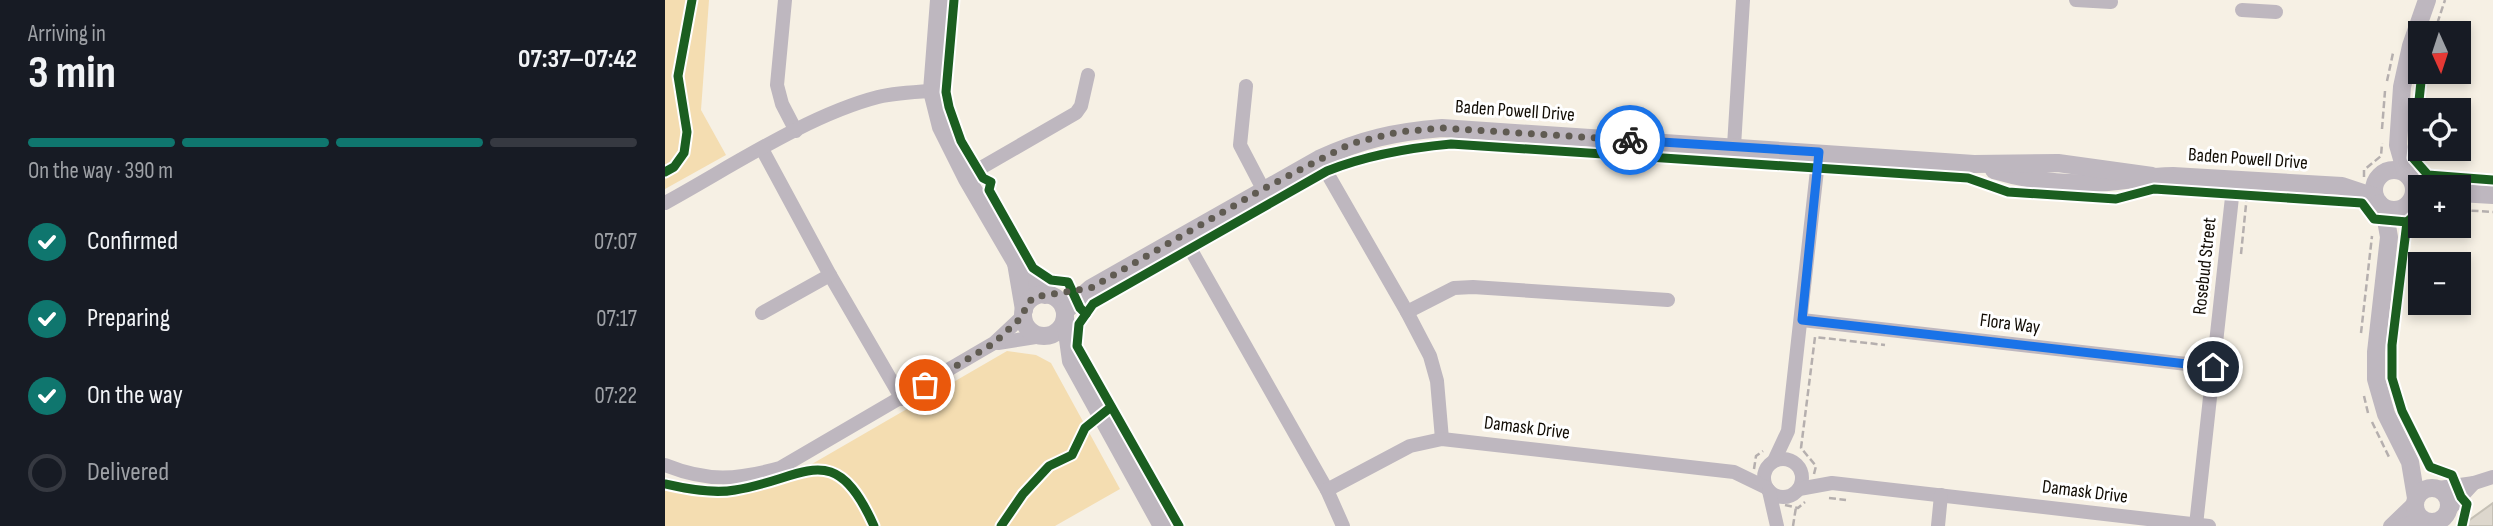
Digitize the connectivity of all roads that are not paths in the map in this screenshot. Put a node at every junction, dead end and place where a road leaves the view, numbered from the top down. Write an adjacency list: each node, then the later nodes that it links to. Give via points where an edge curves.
1 (785, 0): 14 (street, via 777,85)
2 (939, 0): 13 (street)
3 (1743, 0): 16 (street)
4 (2076, 0): 6 (street)
5 (2427, 0): 15 (street, via 2404,75)
6 (2094, 1): 7 (street)
7 (2111, 2)
8 (2260, 6): 9 (street); 10 (street)
9 (2242, 10)
10 (2276, 12)
11 (1088, 75): 26 (street, via 1076,113)
12 (1246, 86): 30 (street, via 1240,145)
13 (932, 91): 14 (street, via 879,97); 26 (street, via 941,127)
14 (796, 131): 17 (street)
15 (2398, 145): 22 (street); 23 (street)
16 (1734, 146): 18 (street, Baden Powell Drive); 19 (street, Baden Powell Drive, via 1442,128 1398,132 1350,144)
17 (762, 149): 36 (street); 40 (street)
18 (1819, 152): 21 (street, Baden Powell Drive); 48 (street)
19 (1319, 159): 30 (street, Baden Powell Drive); 44 (street)
20 (2059, 163): 21 (street, Baden Powell Drive); 24 (street, Baden Powell Drive); 27 (street)
21 (1971, 171): 27 (street, Baden Powell Drive)
22 (2382, 175): 25 (street, Baden Powell Drive, via 2400,170); 28 (street, Baden Powell Drive); 34 (street, via 2374,187)
23 (2412, 175)
24 (2152, 176): 27 (street, Baden Powell Drive); 31 (street, Baden Powell Drive)
25 (2408, 177)
26 (967, 179): 39 (street)
27 (2057, 182)
28 (2342, 186): 31 (street, Baden Powell Drive); 34 (street, Baden Powell Drive)
29 (2471, 188): 33 (street)
30 (1263, 189): 37 (street, Baden Powell Drive)
31 (2238, 189): 52 (street, Rosebud Street)
32 (2408, 193): 34 (street, Baden Powell Drive, via 2389,209)
33 (2493, 195)
34 (2377, 200): 38 (street)
35 (2408, 202): 38 (street)
36 (665, 203)
37 (1183, 236): 41 (street, Baden Powell Drive); 65 (street)
38 (2389, 237): 57 (street, via 2377,379 2386,415)
39 (1016, 263): 42 (street); 46 (street)
40 (830, 275): 45 (street); 53 (street)
41 (1091, 288): 42 (street, Baden Powell Drive); 47 (street, Baden Powell Drive)
42 (1047, 295): 46 (street, via 1030,301); 47 (street, via 1057,299)
43 (1668, 300): 44 (street, via 1473,287 1454,288)
44 (1407, 312): 55 (street, via 1430,356)
45 (762, 313)
46 (1024, 313): 49 (street, via 1027,327); 50 (street)
47 (1065, 315): 49 (street, via 1058,331); 51 (street)
48 (1802, 320): 52 (street, Flora Way); 54 (street)
49 (1043, 336): 50 (street); 51 (street)
50 (994, 343): 53 (street)
51 (1071, 361): 72 (street)
52 (2213, 367): 71 (street, Rosebud Street)
53 (902, 399): 58 (street, via 780,468 707,478)
54 (1788, 431): 56 (street); 59 (street)
55 (1442, 439): 60 (street, Damask Drive); 65 (street, Damask Drive, via 1410,446)
56 (1771, 463): 59 (street, via 1785,459); 60 (street, Damask Drive); 64 (street, via 1764,477)
57 (2410, 463): 63 (street); 68 (street)
58 (665, 465)
59 (1798, 466): 66 (street)
60 (1734, 472): 64 (street, Damask Drive)
61 (2493, 477): 62 (street)
62 (2474, 484): 63 (street); 69 (street)
63 (2436, 488): 68 (street, via 2423,490); 69 (street, via 2449,499)
64 (1768, 489): 66 (street, via 1780,497); 74 (street)
65 (1327, 490): 73 (street)
66 (1803, 490): 67 (street, Damask Drive, via 1832,483); 74 (street)
67 (1941, 495): 71 (street, Damask Drive); 75 (street)
68 (2416, 500): 70 (street, via 2416,511); 76 (street)
69 (2449, 516): 70 (street)
70 (2429, 523): 77 (street)
71 (2202, 525)
72 (1162, 526)
73 (1343, 526)
74 (1778, 526)
75 (1938, 526)
76 (2390, 526)
77 (2398, 526)

